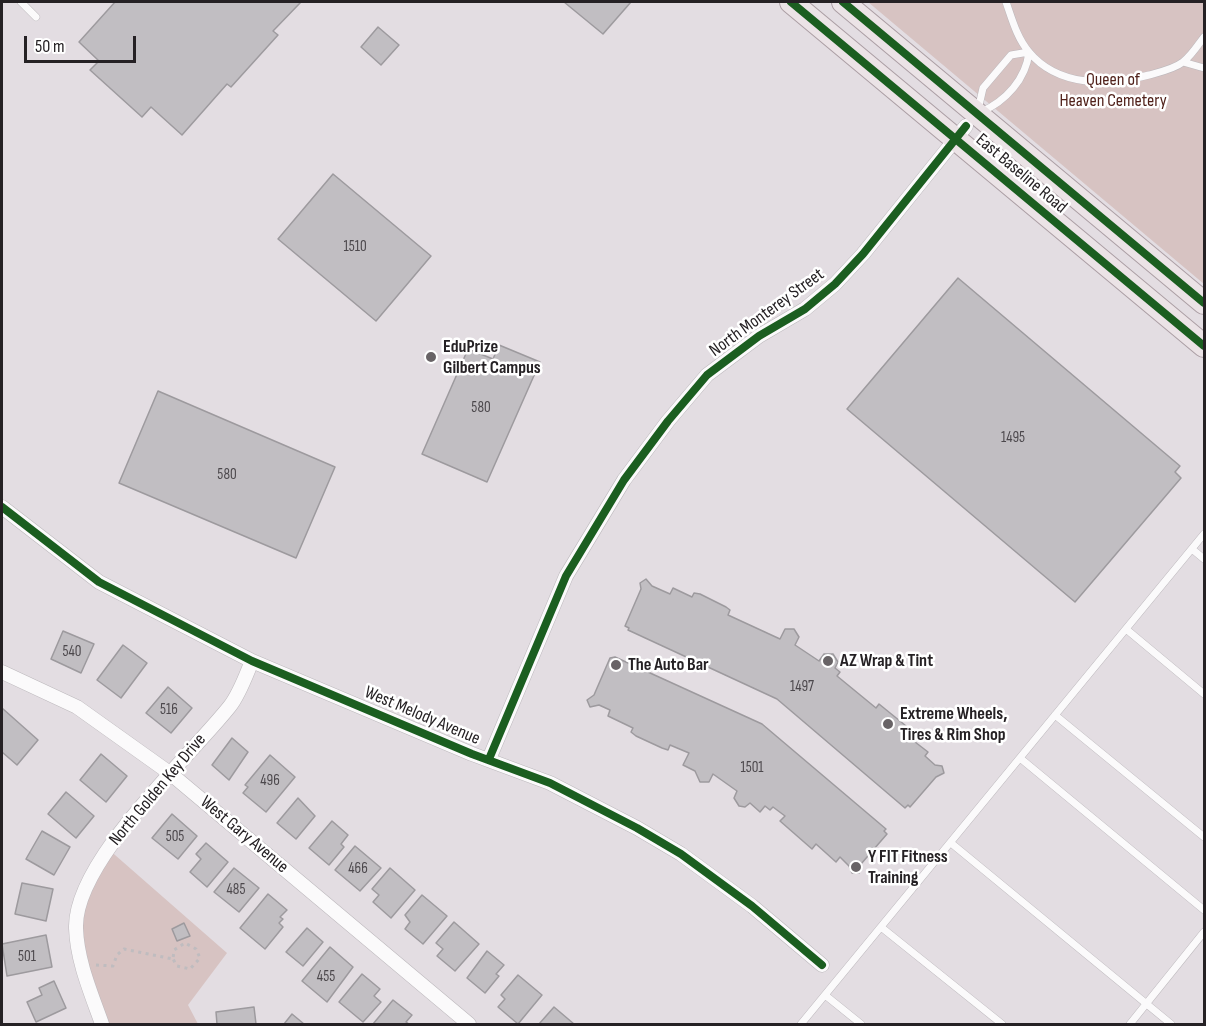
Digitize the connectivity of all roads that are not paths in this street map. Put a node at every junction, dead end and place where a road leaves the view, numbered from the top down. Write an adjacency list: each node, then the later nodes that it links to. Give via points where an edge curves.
1 (21, 2): 5 (lane)
2 (791, 2): 10 (main road, East Baseline Road)
3 (843, 2): 10 (main road, East Baseline Road)
4 (1006, 2): 7 (lane)
5 (36, 17)
6 (1204, 37): 8 (lane)
7 (1029, 52): 8 (lane, via 1053,72 1078,81 1133,79); 10 (lane, via 1027,69 999,104); 10 (lane, via 1011,55 983,88)
8 (1183, 62): 9 (lane)
9 (1204, 68)
10 (966, 126): 11 (main road, East Baseline Road); 12 (main road, East Baseline Road); 23 (street, North Monterey Street, via 835,284 707,375 668,421 624,480 566,576)
11 (1204, 303)
12 (1204, 346)
13 (2, 507): 18 (street, West Melody Avenue, via 99,582)
14 (1204, 534): 15 (lane)
15 (1192, 549): 16 (lane); 17 (lane)
16 (1204, 559)
17 (1126, 629): 20 (lane); 21 (lane)
18 (252, 661): 23 (street, West Melody Avenue); 24 (street, North Golden Key Drive, via 232,704)
19 (2, 672): 24 (street, West Gary Avenue, via 77,707)
20 (1204, 694)
21 (1055, 715): 22 (lane); 25 (lane)
22 (1020, 758): 26 (lane); 27 (lane)
23 (489, 759): 30 (street, West Melody Avenue, via 550,783 681,854 752,906)
24 (171, 774): 33 (street, North Golden Key Drive, via 102,856 84,890 76,926 82,965); 34 (street, West Gary Avenue)
25 (1204, 837)
26 (951, 843): 28 (lane); 32 (lane)
27 (1204, 910)
28 (881, 927): 31 (lane); 37 (lane)
29 (1204, 932): 32 (lane)
30 (822, 965)
31 (825, 995): 35 (lane); 36 (lane)
32 (1147, 1004): 38 (lane); 39 (lane)
33 (102, 1024)
34 (469, 1024)
35 (801, 1024)
36 (861, 1024)
37 (1002, 1024)
38 (1130, 1024)
39 (1171, 1024)

